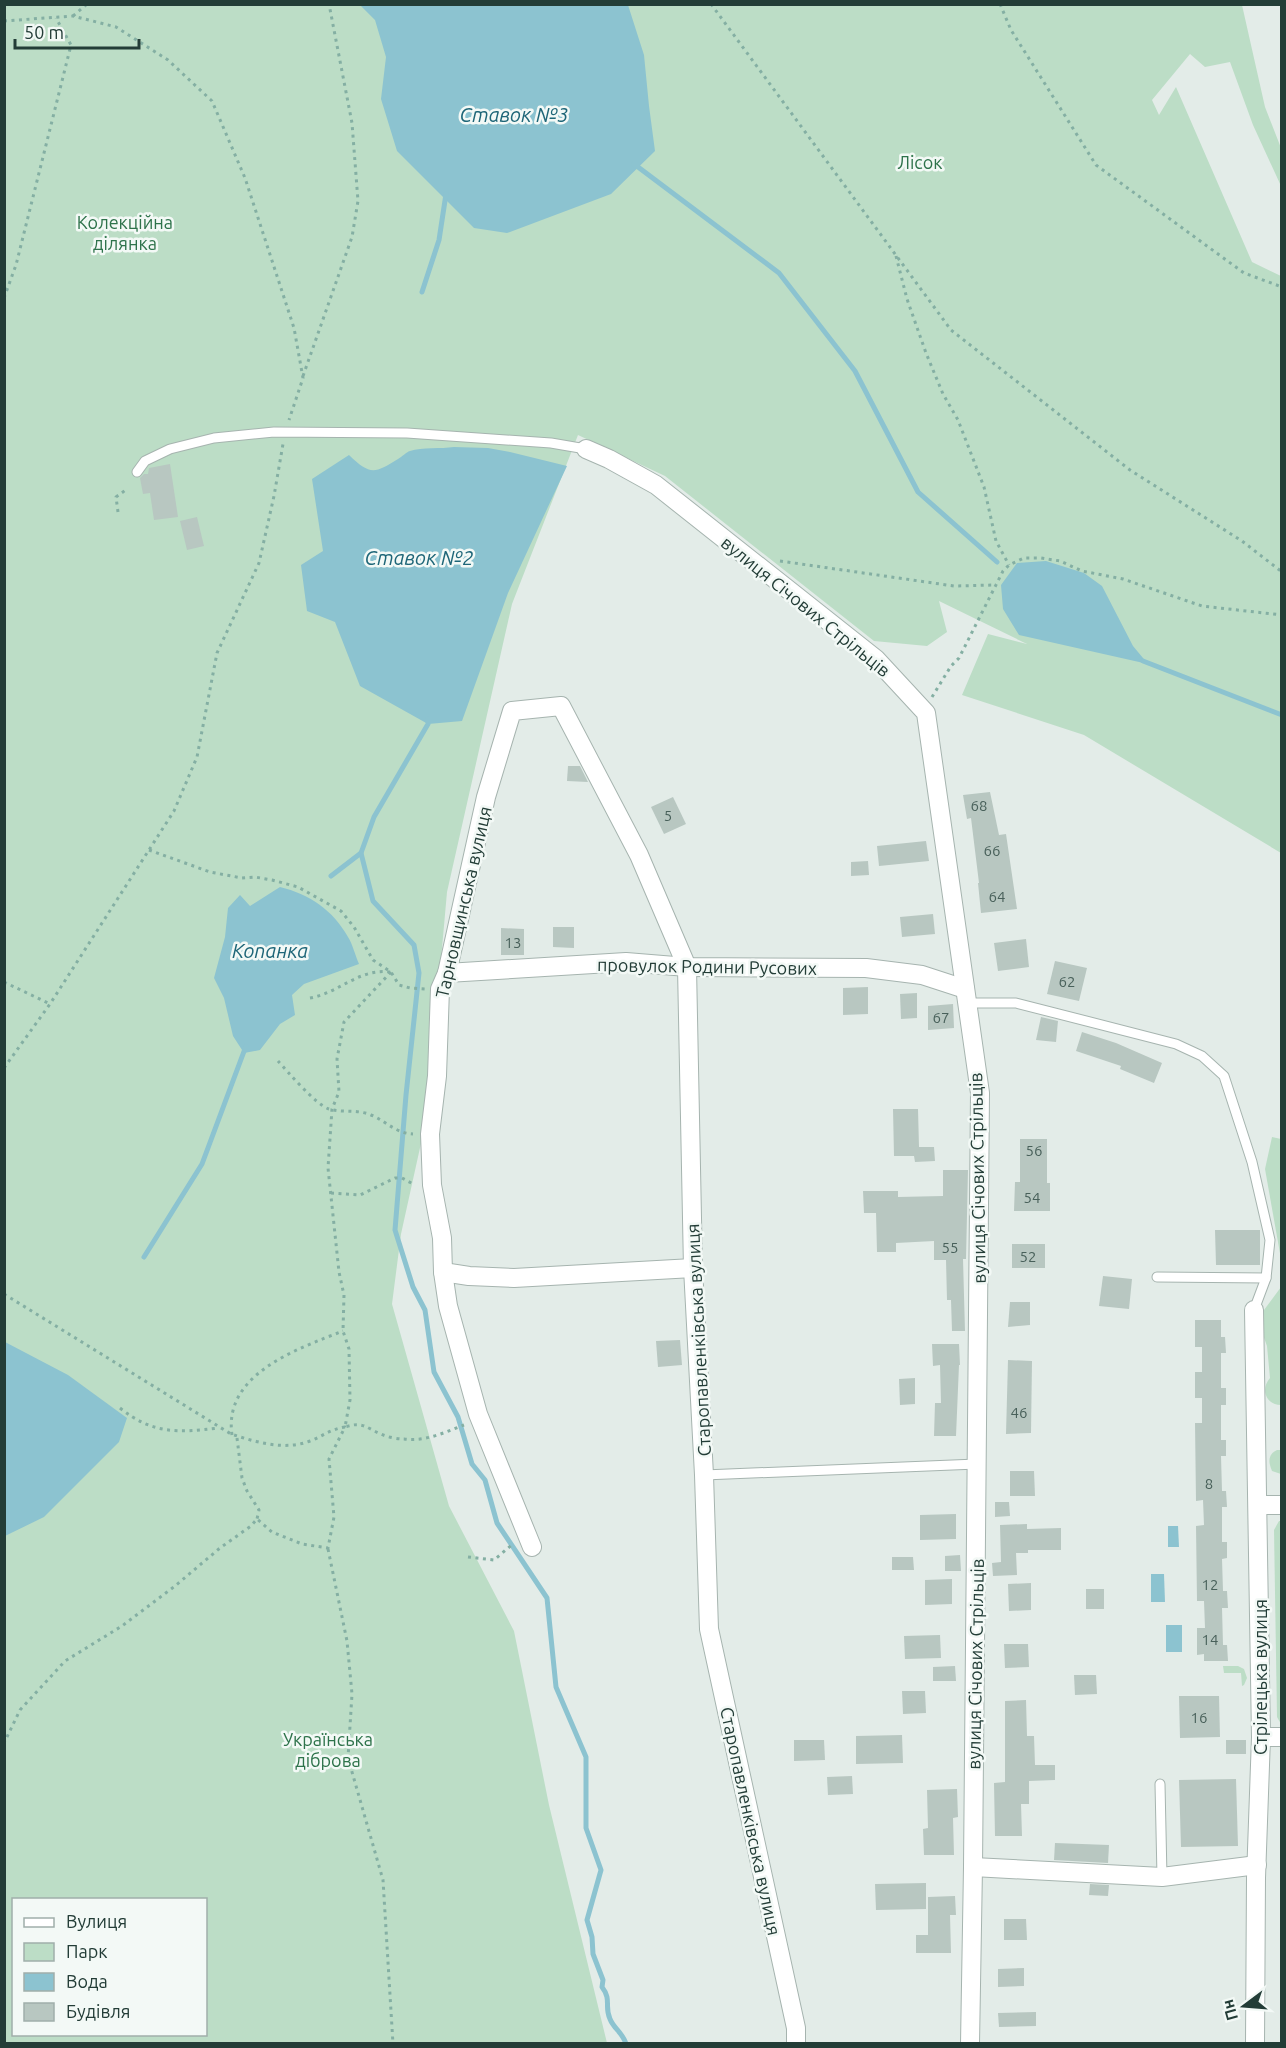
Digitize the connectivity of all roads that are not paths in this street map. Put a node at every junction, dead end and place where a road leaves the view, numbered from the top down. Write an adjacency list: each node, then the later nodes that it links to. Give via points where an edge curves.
1 (586, 449): 2 (lane, via 407,433 285,432 214,438 170,449 145,461); 6 (street, вулиця Січових Стрільців, via 656,485 876,659 926,713)
2 (137, 472)
3 (512, 711): 4 (street, Старопавленківська вулиця, via 561,706 639,855); 5 (street, Тарновщинська вулиця, via 486,797)
4 (687, 967): 5 (street, провулок Родини Русових, via 626,962); 6 (street, провулок Родини Русових, via 866,968 922,975); 7 (street, Старопавленківська вулиця)
5 (447, 973): 8 (street, Тарновщинська вулиця, via 440,988 430,1134)
6 (966, 996): 10 (lane, via 1016,1003 1176,1044 1202,1056 1224,1076 1252,1162 1270,1240); 12 (street, вулиця Січових Стрільців, via 980,1093)
7 (693, 1268): 8 (street, via 514,1278); 13 (street, Старопавленківська вулиця)
8 (443, 1272): 16 (street, Тарновщинська вулиця, via 448,1306 478,1414)
9 (1157, 1277): 10 (lane)
10 (1266, 1278): 11 (lane)
11 (1254, 1310): 14 (street, Стрілецька вулиця)
12 (977, 1464): 13 (lane); 21 (street, вулиця Січових Стрільців)
13 (704, 1475): 23 (street, Старопавленківська вулиця, via 709,1629 796,2028)
14 (1258, 1505): 15 (street); 17 (street, Стрілецька вулиця)
15 (1281, 1505)
16 (532, 1547)
17 (1261, 1737): 18 (street); 20 (street, Стрілецька вулиця)
18 (1281, 1737)
19 (1160, 1784): 22 (lane)
20 (1257, 1865): 22 (street); 25 (street, Стрілецька вулиця)
21 (973, 1867): 22 (street); 24 (street, вулиця Січових Стрільців)
22 (1162, 1877)
23 (796, 2043)
24 (970, 2043)
25 (1255, 2043)

